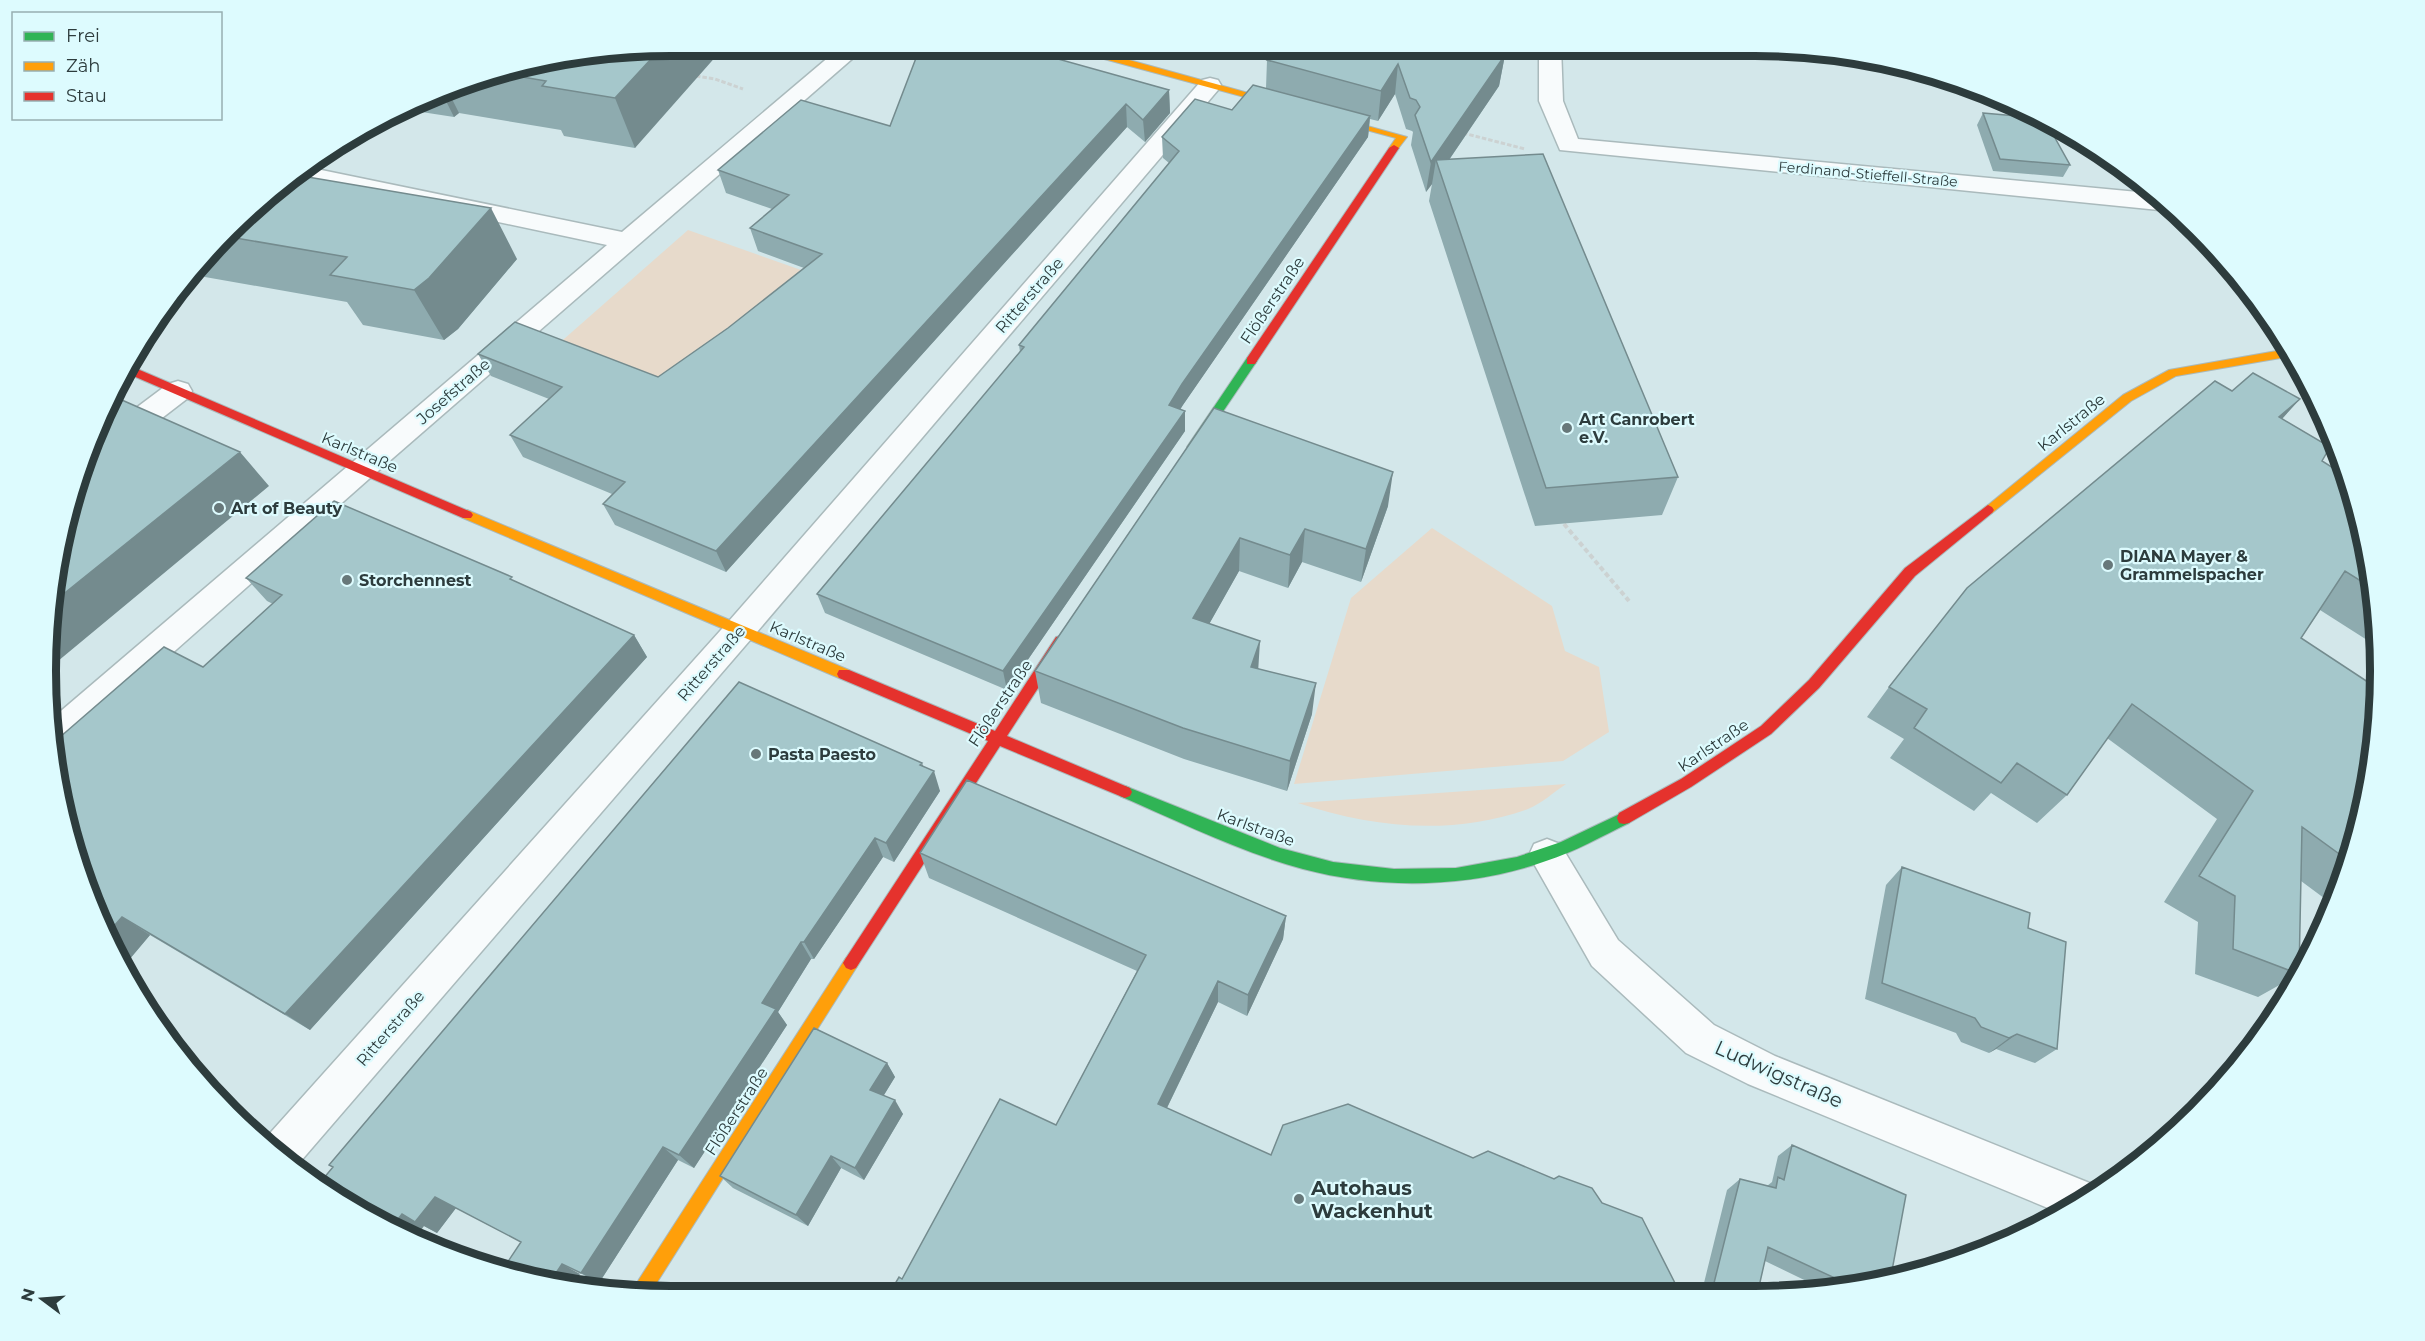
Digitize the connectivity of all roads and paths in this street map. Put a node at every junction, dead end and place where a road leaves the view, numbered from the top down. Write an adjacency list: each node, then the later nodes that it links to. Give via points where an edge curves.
1 (844, 56): 11 (street, Josefstraße)
2 (1104, 56): 5 (street)
3 (1550, 56): 8 (street, via 1551,101)
4 (693, 75): 6 (path)
5 (1210, 85): 16 (street, Flößerstraße, via 1402,137); 20 (street, Ritterstraße)
6 (740, 89)
7 (1454, 131): 8 (path, via 1523,149)
8 (1568, 146): 10 (street, Ferdinand-Stieffell-Straße)
9 (307, 175): 11 (street)
10 (2152, 201)
11 (627, 241): 17 (street, Josefstraße)
12 (2281, 354): 24 (street, Karlstraße, via 2173,373 2127,398 1910,572 1814,684 1766,730 1630,816)
13 (133, 371): 14 (street, Karlstraße)
14 (178, 391): 15 (street); 17 (street, Karlstraße)
15 (95, 454)
16 (1182, 462)
17 (360, 470): 20 (street, Karlstraße); 22 (street, Josefstraße)
18 (1564, 524): 19 (path)
19 (1629, 601)
20 (740, 630): 23 (street, Karlstraße); 25 (street, Ritterstraße)
21 (1069, 630): 23 (street, Flößerstraße)
22 (59, 733)
23 (996, 738): 24 (street, Karlstraße, via 1246,843 1304,862 1421,877 1494,870); 27 (street, Flößerstraße)
24 (1548, 855): 26 (street, Ludwigstraße, via 1605,954 1700,1039 1762,1070)
25 (284, 1149)
26 (2072, 1197)
27 (645, 1285)

